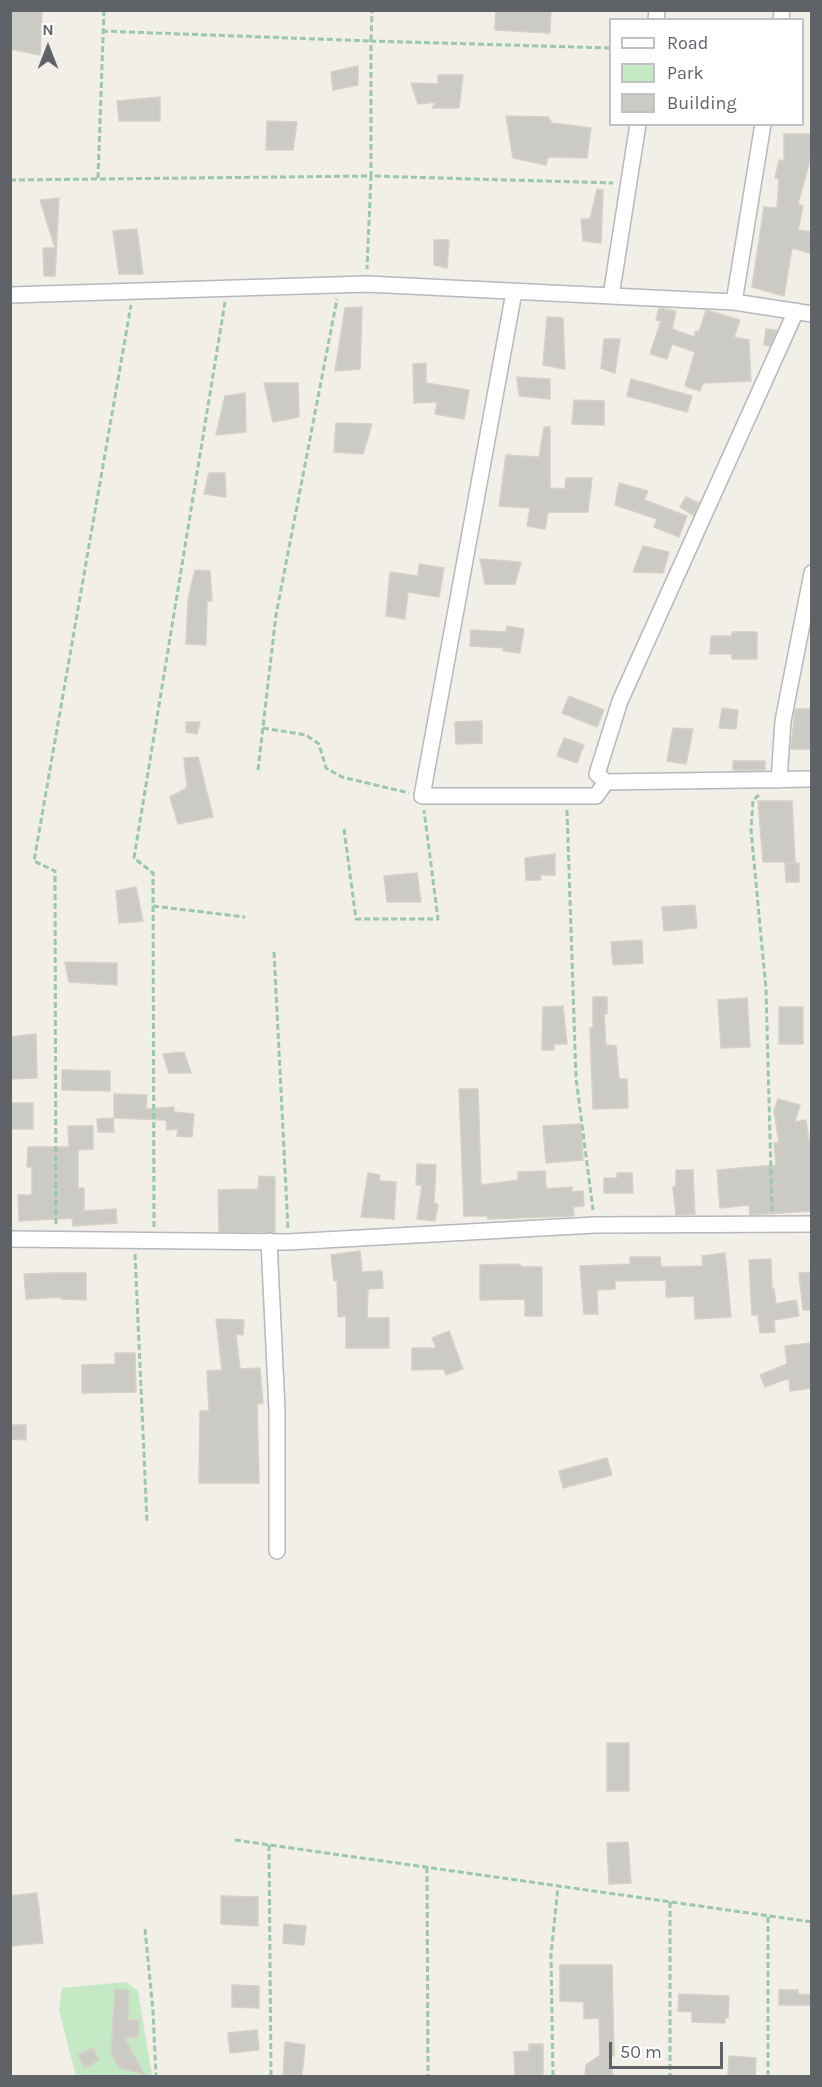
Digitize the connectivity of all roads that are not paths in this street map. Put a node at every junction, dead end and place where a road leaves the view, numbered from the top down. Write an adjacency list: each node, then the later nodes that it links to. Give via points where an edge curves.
1 (638, 126): 5 (street)
2 (764, 126): 6 (street)
3 (514, 292): 4 (street, via 367,284); 5 (street); 11 (street, via 422,796 596,796)
4 (10, 295)
5 (611, 296): 6 (street)
6 (734, 302): 7 (street)
7 (804, 312): 11 (street, via 620,701 597,774)
8 (812, 573): 10 (street, via 783,721)
9 (812, 779): 10 (street)
10 (779, 780): 11 (street)
11 (606, 782)
12 (812, 1224): 14 (street, via 595,1225)
13 (10, 1239): 14 (street)
14 (269, 1241): 15 (street, via 277,1410)
15 (277, 1551)

